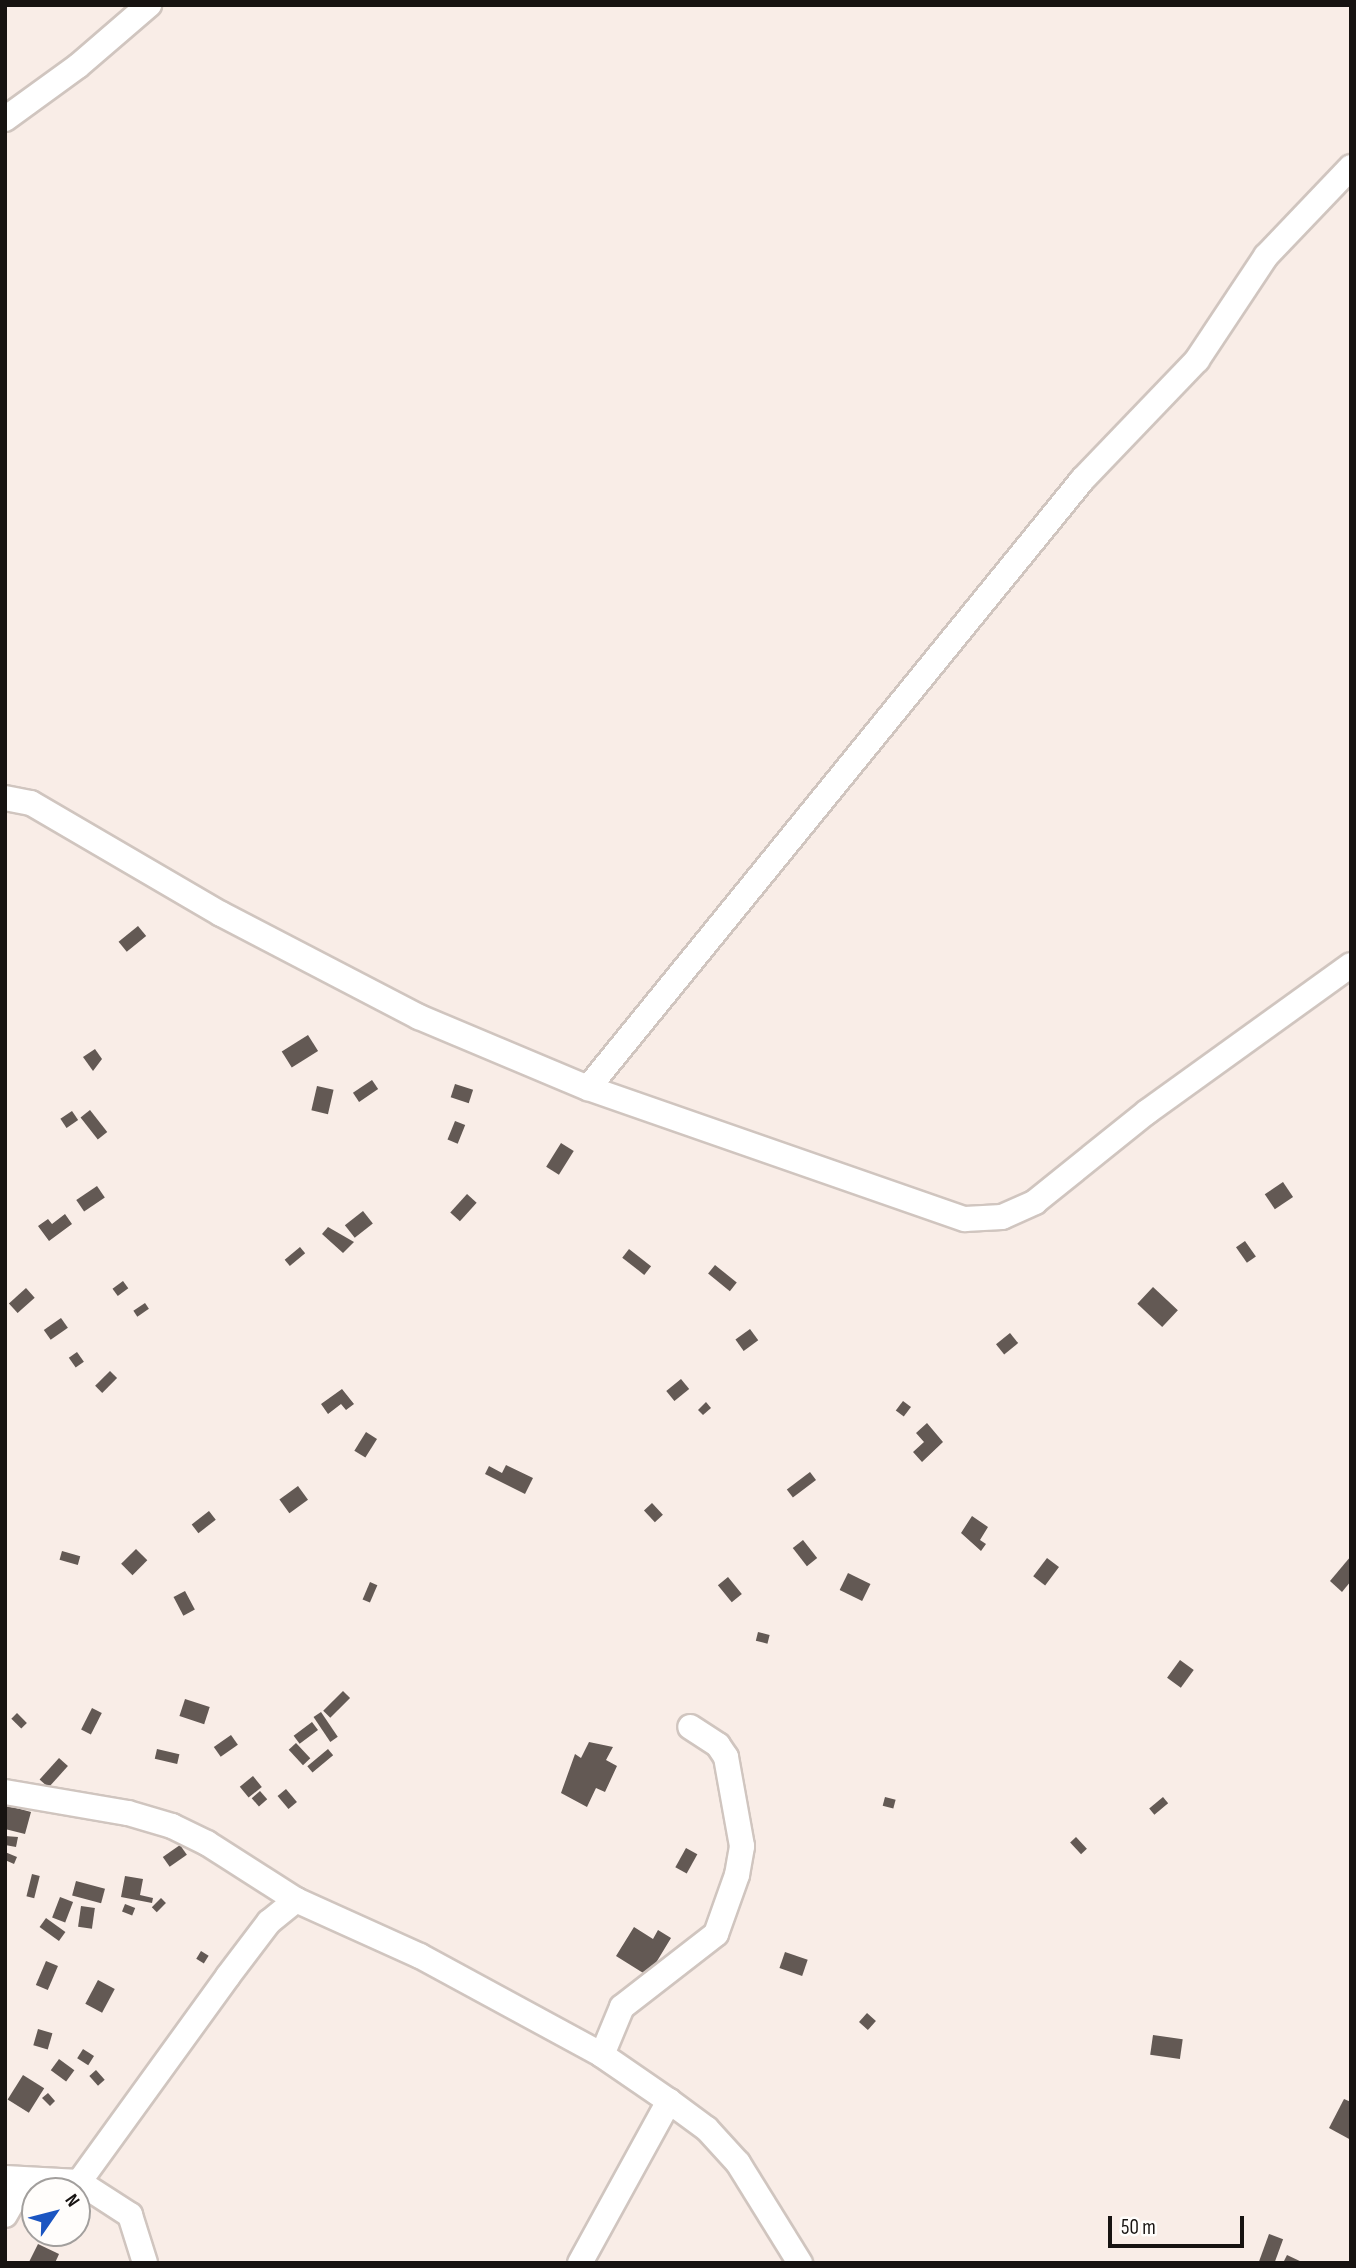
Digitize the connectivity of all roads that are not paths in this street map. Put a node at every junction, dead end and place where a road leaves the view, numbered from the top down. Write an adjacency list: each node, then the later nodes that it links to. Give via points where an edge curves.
1 (149, 5): 2 (street, via 78,66)
2 (5, 119)
3 (1351, 167): 6 (street, via 1279,240 1197,360 1083,479)
4 (5, 798): 6 (street, via 31,803 221,914 419,1017)
5 (1351, 965): 6 (street, via 1147,1112 1035,1202 1002,1217 955,1217)
6 (588, 1088)
7 (690, 1727): 10 (street, via 726,1757 741,1863 716,1934 622,2007)
8 (5, 1791): 9 (street, via 128,1812 172,1826)
9 (296, 1900): 10 (street, via 373,1932); 12 (street, via 269,1922)
10 (602, 2055): 11 (street)
11 (669, 2101): 17 (street); 18 (street, via 707,2129 738,2163)
12 (83, 2177)
13 (15, 2179): 15 (street)
14 (91, 2190): 16 (street, via 130,2215)
15 (5, 2215)
16 (145, 2263)
17 (580, 2263)
18 (800, 2263)

